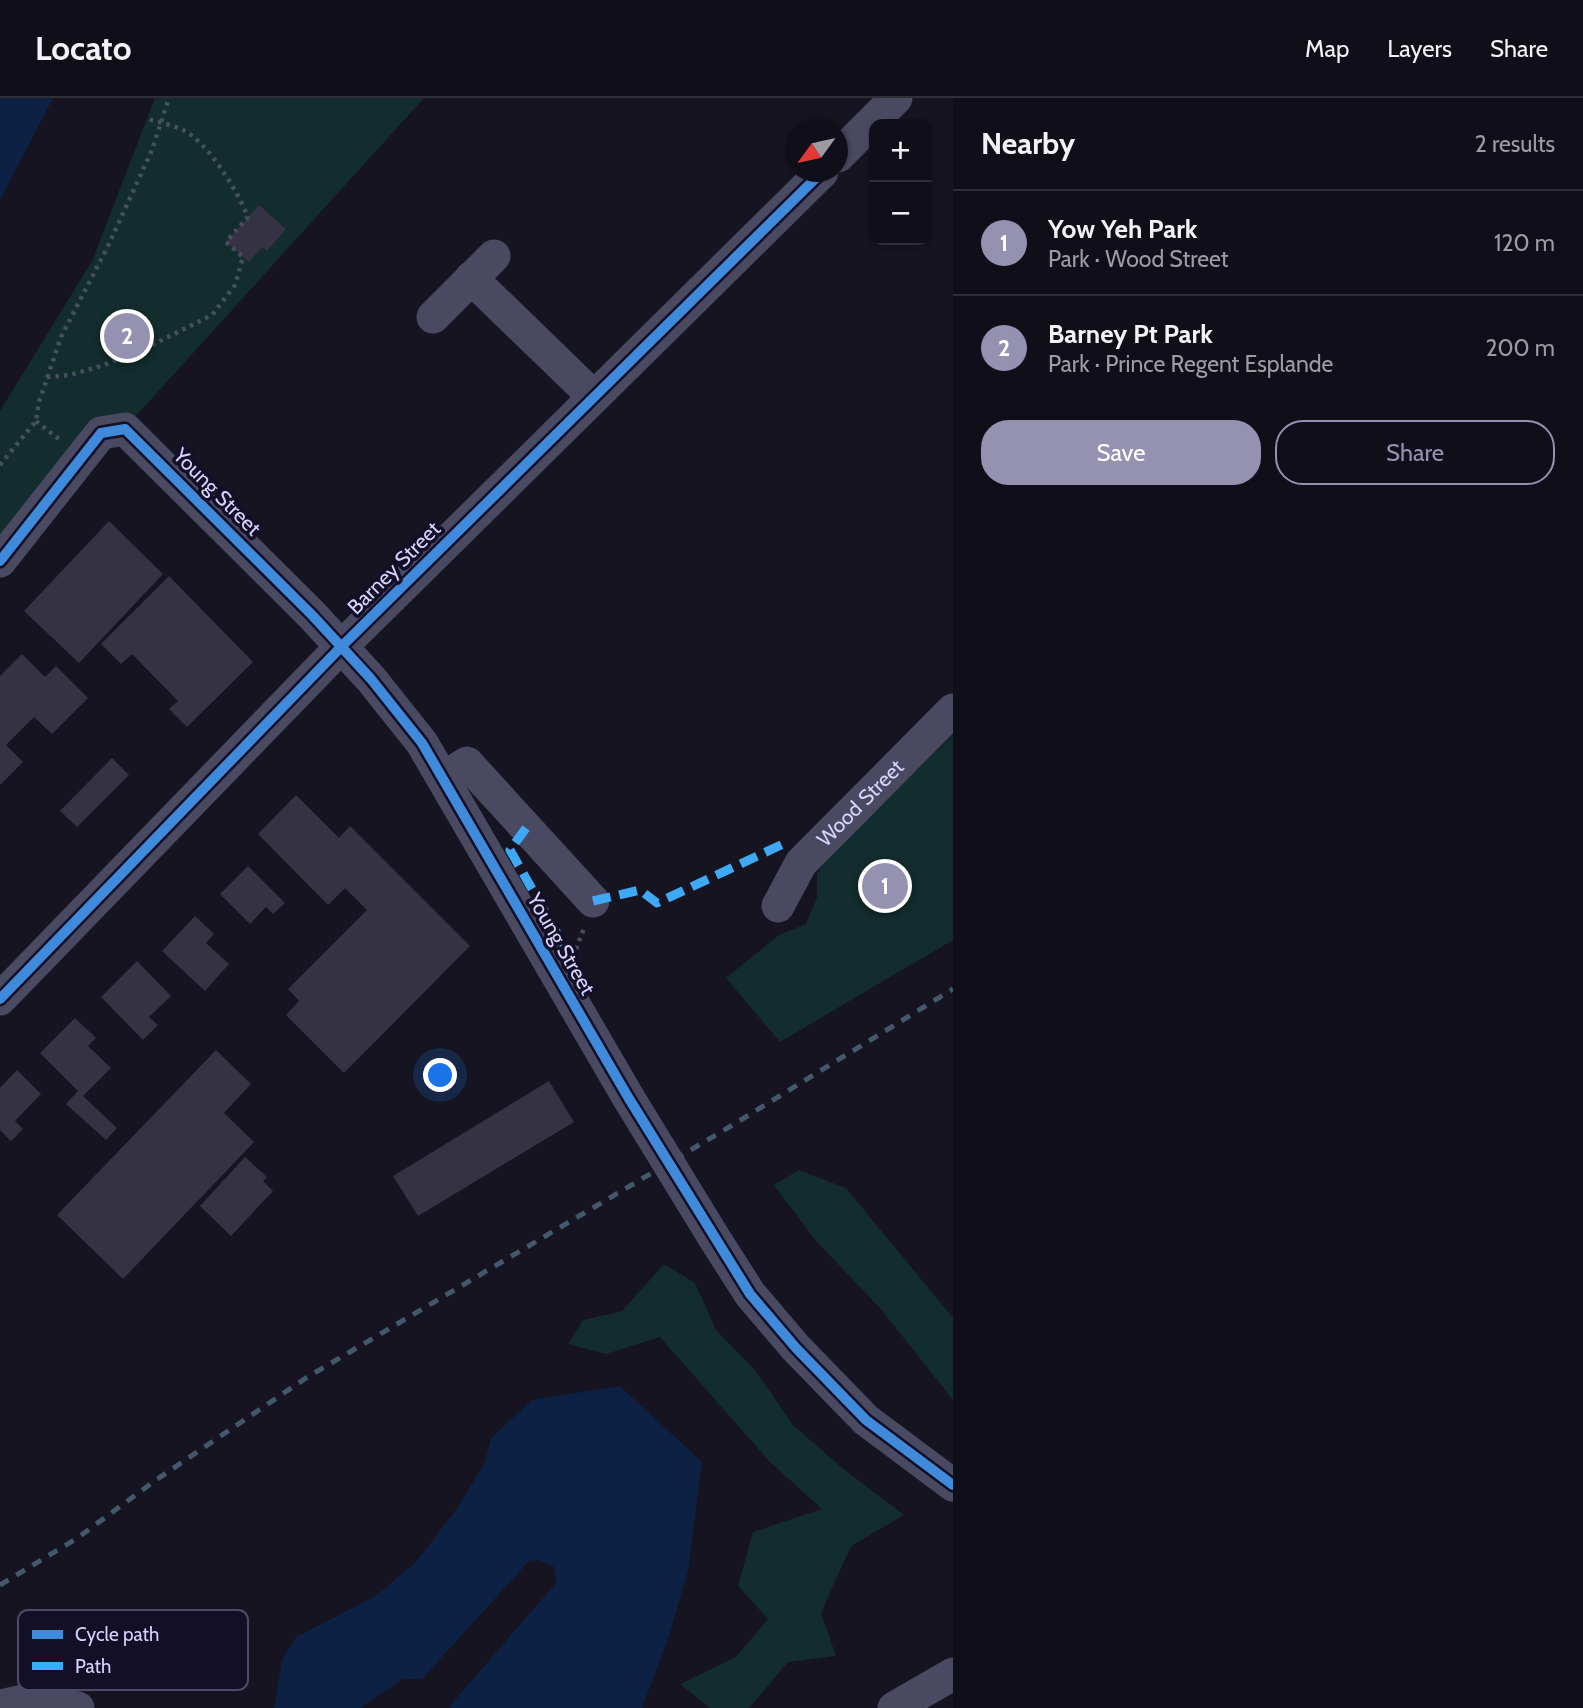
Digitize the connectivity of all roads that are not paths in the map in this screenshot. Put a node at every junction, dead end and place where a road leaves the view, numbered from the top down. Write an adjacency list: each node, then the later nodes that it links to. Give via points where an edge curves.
1 (896, 98): 2 (street)
2 (848, 146)
3 (812, 182): 5 (street, Barney Street)
4 (433, 317): 5 (street, via 482,267)
5 (594, 397): 7 (street, Barney Street)
6 (0, 561): 7 (street, Young Street, via 101,433 125,429)
7 (341, 647): 9 (street, Young Street, via 422,743); 12 (street, Barney Street)
8 (953, 710): 11 (street, Wood Street, via 802,863)
9 (443, 778): 10 (street, via 467,763); 13 (street, Young Street, bridge, via 628,1097 750,1294 866,1420)
10 (593, 901)
11 (778, 906)
12 (0, 999)
13 (923, 1462): 14 (street, Young Street); 15 (street)
14 (953, 1485)
15 (953, 1508)
16 (953, 1674): 19 (street)
17 (0, 1706): 18 (street, via 33,1699)
18 (78, 1708)
19 (894, 1708)

